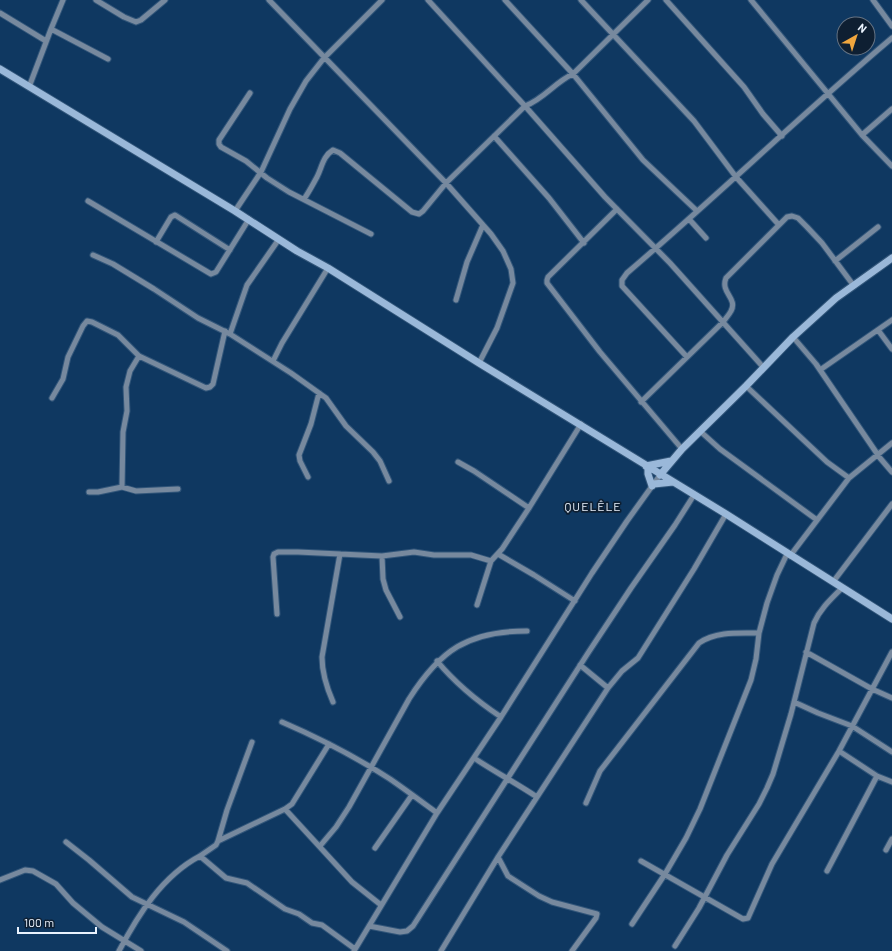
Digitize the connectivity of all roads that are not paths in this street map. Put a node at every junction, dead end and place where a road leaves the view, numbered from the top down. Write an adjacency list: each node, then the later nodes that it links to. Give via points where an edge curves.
1 (63, 0): 15 (street)
2 (165, 0): 12 (street, via 136,22)
3 (269, 0): 19 (street)
4 (382, 0): 19 (street)
5 (428, 0): 26 (street)
6 (505, 0): 22 (street)
7 (581, 0): 16 (street)
8 (648, 0): 16 (street)
9 (666, 0): 30 (street, via 744,87)
10 (751, 0): 25 (street)
11 (873, 0): 14 (street)
12 (99, 1)
13 (0, 13): 18 (street)
14 (892, 26)
15 (50, 29): 18 (street); 20 (street)
16 (613, 35): 22 (street); 33 (street, via 694,121)
17 (892, 38): 25 (street)
18 (46, 40): 23 (street)
19 (324, 58): 32 (street, via 298,94); 34 (street)
20 (108, 59)
21 (0, 69): 23 (main road)
22 (573, 74): 26 (street, via 563,78 536,102); 39 (street, via 643,160)
23 (29, 87): 38 (main road)
24 (250, 92): 32 (street, via 219,140 219,144 221,148)
25 (827, 93): 28 (street); 30 (street)
26 (525, 106): 29 (street); 37 (street)
27 (892, 109): 28 (street)
28 (862, 135): 31 (street)
29 (494, 136): 34 (street); 49 (street)
30 (782, 136): 33 (street)
31 (892, 166)
32 (261, 172): 35 (street, via 276,184); 38 (street)
33 (736, 177): 39 (street); 43 (street)
34 (446, 184): 35 (street, via 419,214 416,214 333,150 324,159); 42 (street)
35 (304, 199): 45 (street)
36 (88, 201): 48 (street)
37 (617, 209): 49 (street); 50 (street)
38 (235, 211): 41 (main road)
39 (698, 211): 40 (street)
40 (689, 218): 46 (street); 50 (street)
41 (249, 220): 47 (main road); 51 (street)
42 (483, 225): 57 (street, via 467,262); 67 (street, via 507,259 513,279 498,328)
43 (779, 225): 54 (street, via 787,217 798,218); 59 (street, via 726,278 725,289 733,305)
44 (878, 227): 54 (street)
45 (371, 234)
46 (706, 238)
47 (279, 239): 55 (main road); 61 (street, via 247,285)
48 (156, 242): 51 (street, via 211,274 216,272); 51 (street, via 171,217 175,215)
49 (584, 242): 73 (street, via 548,277 547,283)
50 (655, 248): 59 (street); 65 (street, via 627,273 622,280 622,286)
51 (230, 250)
52 (93, 255): 61 (street)
53 (892, 258): 56 (main road)
54 (835, 261): 56 (street)
55 (328, 268): 66 (street); 67 (main road)
56 (854, 286): 62 (main road, via 836,298)
57 (456, 300)
58 (892, 320): 60 (street)
59 (723, 322): 65 (street); 68 (street)
60 (878, 330): 63 (street); 69 (street)
61 (227, 333): 64 (street, via 210,387 206,388); 66 (street)
62 (793, 337): 68 (main road); 69 (street)
63 (892, 349)
64 (139, 356): 72 (street, via 118,336 92,322 87,322 82,326 68,357 63,379); 89 (street, via 130,371 126,387)
65 (687, 357): 73 (street)
66 (273, 361): 71 (street)
67 (479, 363): 74 (main road)
68 (764, 368): 70 (main road)
69 (820, 370): 78 (street)
70 (746, 386): 75 (main road); 85 (street, via 827,462)
71 (319, 393): 84 (street, via 299,455); 86 (street, via 331,404 346,426 373,452)
72 (52, 398)
73 (641, 402): 77 (street)
74 (581, 424): 81 (main road); 94 (street)
75 (700, 431): 77 (main road); 96 (street)
76 (892, 443): 78 (street)
77 (682, 449): 80 (main road)
78 (877, 454): 82 (street); 85 (street)
79 (458, 462): 94 (street)
80 (670, 463): 81 (main road); 83 (main road); 87 (main road)
81 (647, 466): 83 (main road); 88 (main road)
82 (892, 472)
83 (660, 475): 87 (main road); 88 (street)
84 (308, 477)
85 (849, 478): 96 (street)
86 (389, 481)
87 (672, 482): 88 (main road); 92 (main road)
88 (653, 485): 104 (street, via 627,520)
89 (122, 487): 90 (street, via 136,491); 91 (street)
90 (178, 489)
91 (89, 492)
92 (694, 494): 95 (main road); 114 (street)
93 (892, 504): 102 (street)
94 (529, 508): 98 (street)
95 (726, 514): 99 (main road); 115 (street, via 638,658 622,671)
96 (817, 520): 99 (street)
97 (340, 554): 100 (street); 106 (street, via 276,553 274,557); 118 (street, via 322,657 325,684)
98 (498, 554): 101 (street); 104 (street)
99 (789, 555): 102 (main road); 110 (street, via 773,585)
100 (382, 556): 101 (street, via 414,552 434,555 463,554); 107 (street, via 386,590)
101 (492, 561): 105 (street)
102 (833, 582): 103 (main road)
103 (842, 588): 108 (main road); 111 (street, via 817,617)
104 (575, 601): 120 (street)
105 (477, 605)
106 (277, 614)
107 (400, 617)
108 (892, 619)
109 (527, 631): 113 (street, via 494,633 465,642)
110 (759, 633): 134 (street, via 720,634 699,643 600,771); 147 (street, via 756,659 742,705 700,809)
111 (806, 652): 116 (street); 119 (street)
112 (892, 652): 116 (street)
113 (437, 661): 120 (street, via 473,698); 128 (street, via 409,699)
114 (580, 665): 115 (street); 130 (street)
115 (608, 688): 133 (street)
116 (872, 688): 117 (street); 122 (street)
117 (892, 698)
118 (333, 702)
119 (794, 702): 122 (street); 149 (street, via 767,788)
120 (500, 717): 127 (street)
121 (282, 722): 124 (street)
122 (852, 726): 125 (street); 126 (street)
123 (252, 742): 138 (street)
124 (329, 744): 128 (street); 135 (street, via 297,797)
125 (839, 751): 129 (street); 149 (street, via 772,864 748,918 743,919)
126 (892, 752)
127 (474, 758): 130 (street); 136 (street)
128 (371, 767): 132 (street); 140 (street, via 349,807)
129 (877, 776): 131 (street); 146 (street)
130 (507, 779): 133 (street); 153 (street, via 413,926 407,931 400,932)
131 (892, 782)
132 (412, 794): 136 (street); 141 (street)
133 (537, 797): 144 (street)
134 (586, 803)
135 (285, 809): 138 (street); 140 (street)
136 (437, 813): 151 (street)
137 (892, 840): 142 (street)
138 (218, 841): 143 (street)
139 (66, 842): 150 (street, via 124,891)
140 (320, 846): 151 (street, via 352,882)
141 (375, 848)
142 (886, 850)
143 (200, 856): 150 (street, via 183,866); 156 (street, via 226,878 247,883 285,909 299,914 312,923 322,925)
144 (498, 857): 160 (street); 161 (street, via 508,876 539,896 597,914)
145 (641, 861): 147 (street)
146 (827, 871)
147 (665, 874): 149 (street); 152 (street)
148 (0, 880): 154 (street, via 25,870 33,871 56,884 84,913)
149 (704, 897): 155 (street)
150 (146, 904): 154 (street); 159 (street, via 184,922)
151 (381, 905): 153 (street)
152 (632, 924)
153 (369, 926): 156 (street)
154 (124, 941): 157 (street); 158 (street)
155 (675, 946)
156 (355, 950)
157 (119, 951)
158 (141, 951)
159 (227, 951)
160 (441, 951)
161 (572, 951)

